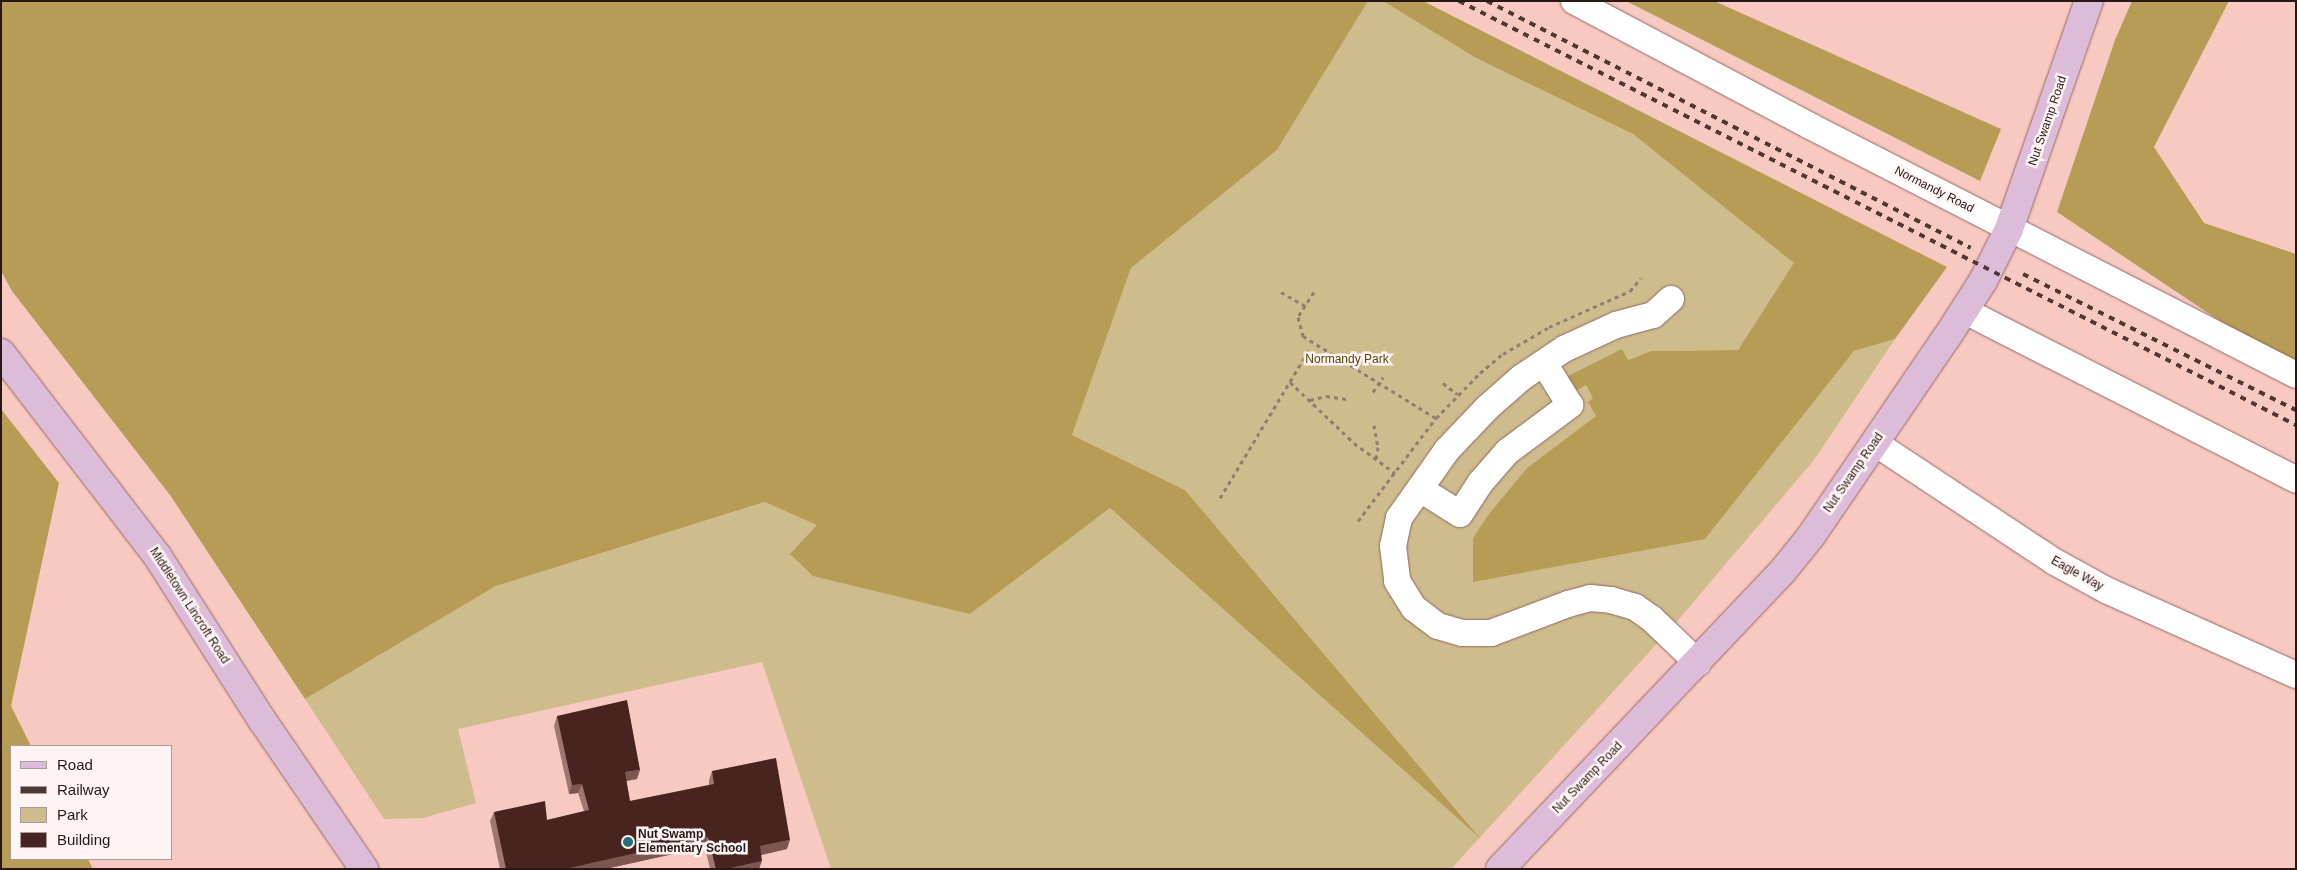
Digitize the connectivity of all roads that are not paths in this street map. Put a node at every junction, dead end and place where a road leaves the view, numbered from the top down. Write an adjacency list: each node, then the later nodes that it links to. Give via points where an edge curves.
1 (1574, 1): 3 (street, Normandy Road)
2 (2089, 1): 3 (main road, Nut Swamp Road)
3 (2009, 229): 5 (main road, Nut Swamp Road); 8 (street, Normandy Road)
4 (1671, 299): 7 (street, via 1653,315 1616,325 1564,349)
5 (1965, 311): 9 (main road, Nut Swamp Road); 10 (street)
6 (1, 353): 14 (main road, Middletown Lincroft Road, via 158,557 262,720)
7 (1544, 363): 11 (street, via 1487,408 1447,450); 11 (street, via 1570,405 1507,452 1481,482 1460,514)
8 (2296, 375)
9 (1875, 443): 12 (main road, Nut Swamp Road, via 1788,565); 13 (street, Eagle Way, via 2055,562 2108,591)
10 (2296, 480)
11 (1420, 489): 12 (street, via 1399,518 1393,546 1397,581 1414,608 1438,626 1462,633 1491,633 1568,604 1590,598 1611,600 1635,607 1651,618)
12 (1698, 663): 15 (main road, Nut Swamp Road)
13 (2296, 675)
14 (364, 869)
15 (1500, 869)

